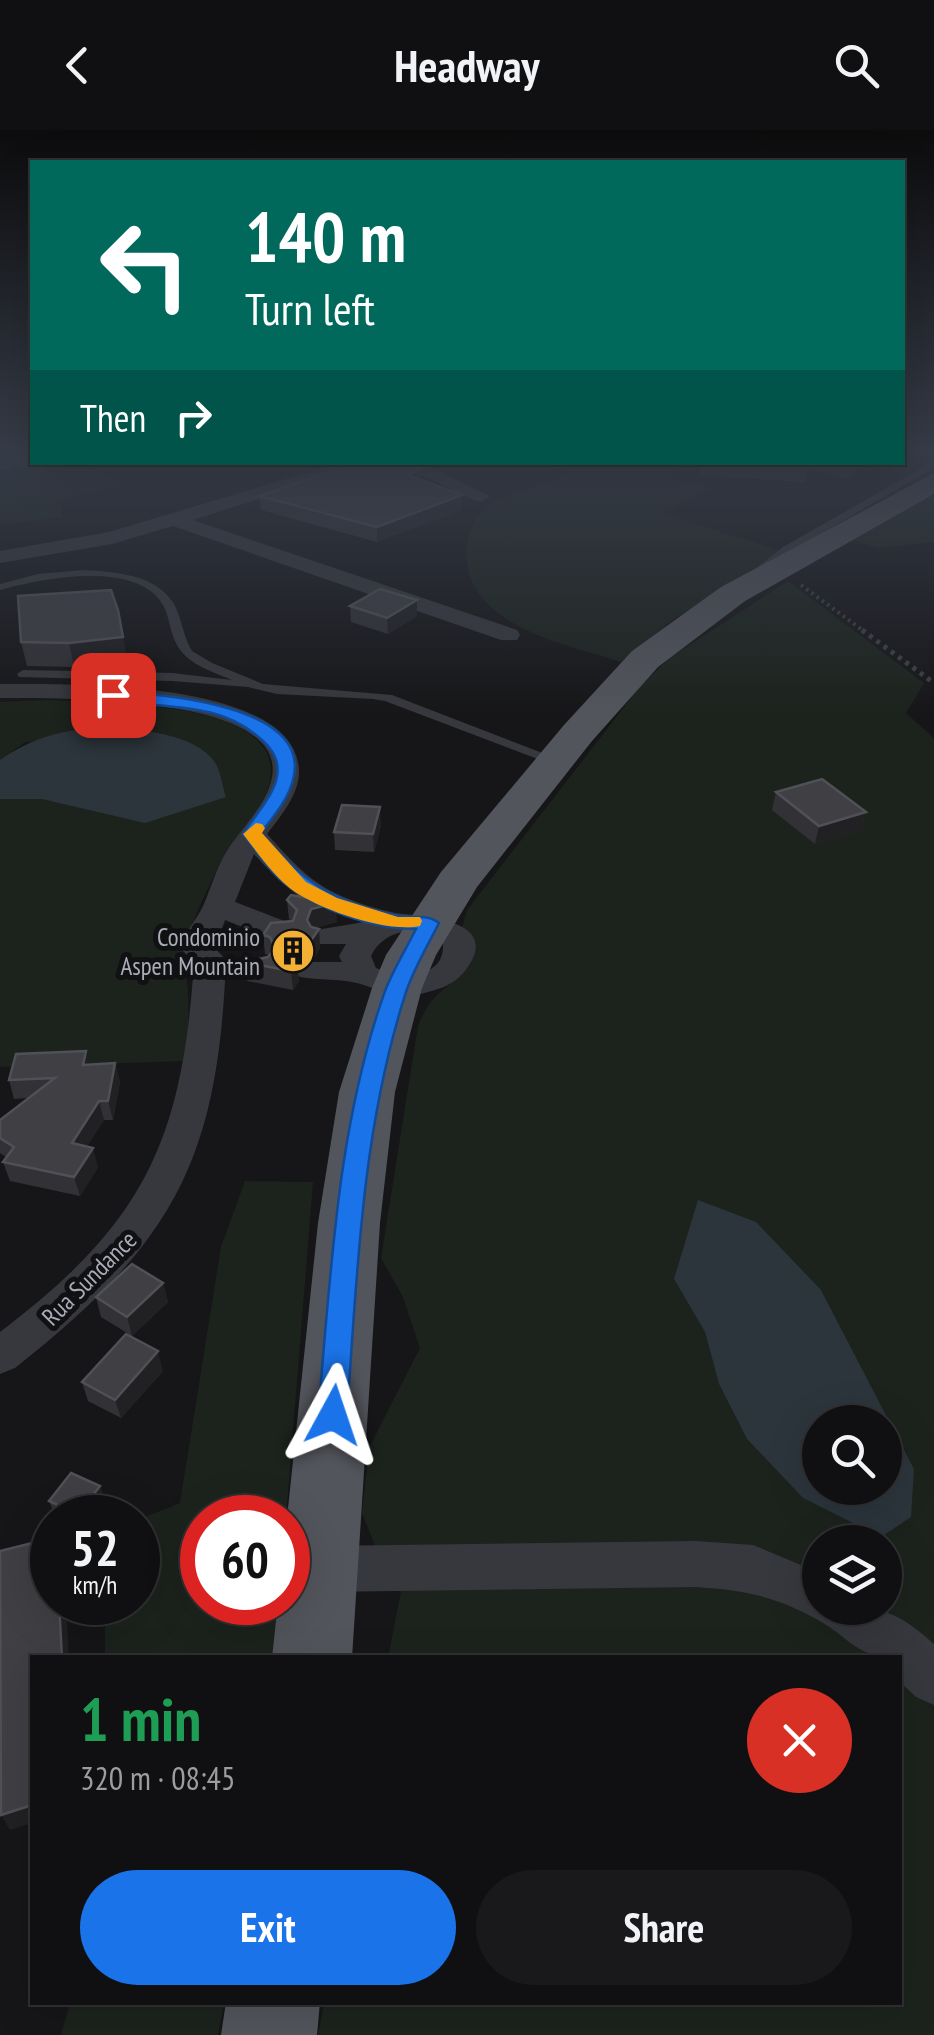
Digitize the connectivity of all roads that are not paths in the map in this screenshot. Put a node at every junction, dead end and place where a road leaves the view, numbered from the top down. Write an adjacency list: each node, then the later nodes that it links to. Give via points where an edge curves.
1 (107, 539): 5 (street)
2 (230, 539): 8 (street)
3 (806, 539): 7 (lane)
4 (824, 539): 7 (main road)
5 (0, 557)
6 (0, 587): 9 (lane, via 81,573 138,582 164,598)
7 (733, 594): 14 (main road, via 644,659)
8 (509, 635)
9 (189, 655): 11 (lane); 12 (lane)
10 (24, 674): 11 (lane)
11 (194, 678): 12 (lane)
12 (254, 686): 14 (lane, via 388,698)
13 (0, 691): 15 (street, via 156,697 238,715 281,748 286,766 274,802)
14 (556, 761): 19 (main road, via 457,882)
15 (252, 834): 16 (street); 19 (street, via 299,886)
16 (219, 907): 17 (street); 21 (street, Rua Sundance, via 198,938 199,951 226,962 204,1068 162,1190 99,1274)
17 (281, 931)
18 (327, 937): 19 (street)
19 (392, 948): 20 (street); 22 (main road, via 348,1223)
20 (307, 969)
21 (0, 1356)
22 (320, 1569): 23 (street, via 696,1564 752,1568); 25 (main road)
23 (802, 1589)
24 (867, 1625): 26 (street)
25 (312, 1655)
26 (934, 1678)
27 (273, 2005): 28 (main road)
28 (269, 2035)

